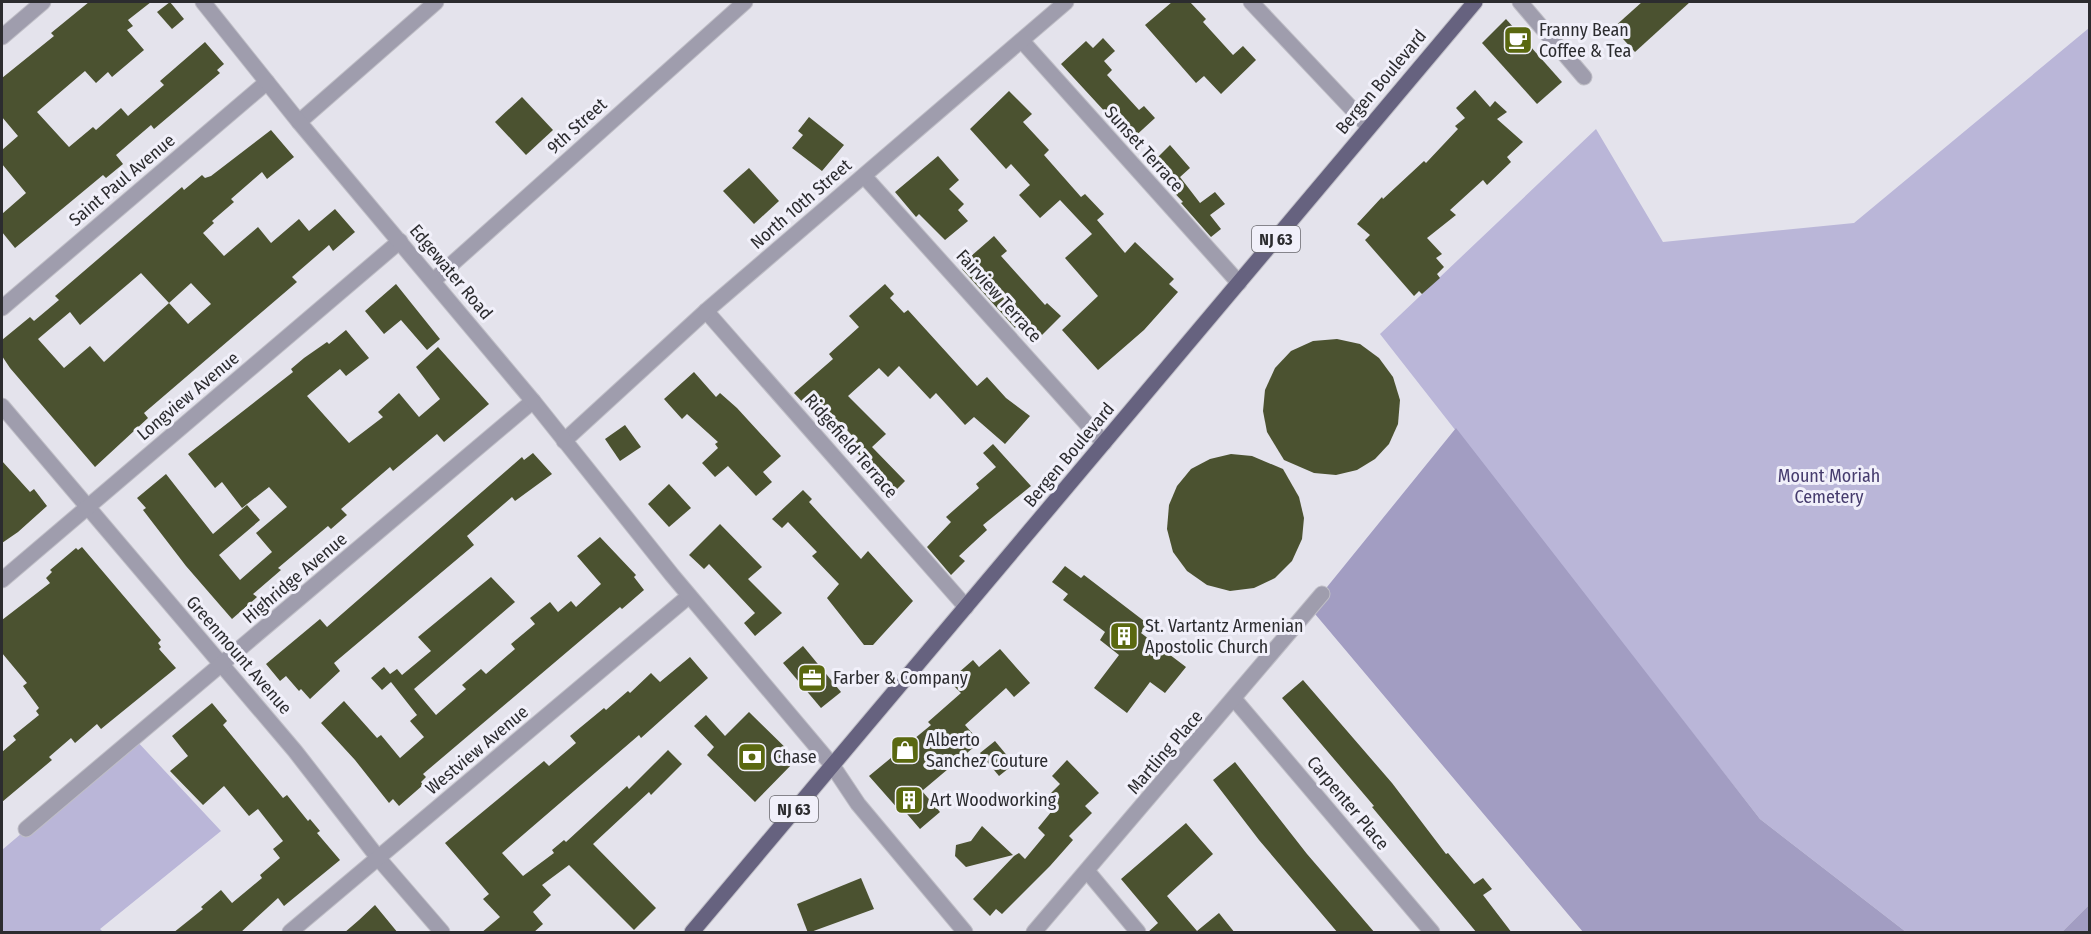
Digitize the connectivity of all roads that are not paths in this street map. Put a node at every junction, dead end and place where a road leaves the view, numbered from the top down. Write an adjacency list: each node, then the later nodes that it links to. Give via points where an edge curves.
1 (43, 2): 9 (street)
2 (203, 2): 12 (street, Edgewater Road)
3 (436, 2): 13 (street)
4 (746, 2): 17 (street, 9th Street)
5 (1066, 2): 10 (street, North 10th Street)
6 (1251, 2): 14 (street)
7 (1475, 2): 14 (main road, Bergen Boulevard / NJ 63)
8 (1520, 2): 11 (street)
9 (2, 37)
10 (1022, 41): 15 (street, North 10th Street); 18 (street, Sunset Terrace)
11 (1584, 77)
12 (267, 82): 13 (street, Edgewater Road); 19 (street, Saint Paul Avenue)
13 (299, 122): 16 (street, Edgewater Road)
14 (1369, 127): 18 (main road, Bergen Boulevard / NJ 63)
15 (864, 176): 20 (street, North 10th Street); 24 (street, Fairview Terrace)
16 (400, 241): 17 (street, Edgewater Road); 25 (street, Longview Avenue)
17 (434, 280): 21 (street, Edgewater Road)
18 (1239, 283): 24 (main road, Bergen Boulevard / NJ 63)
19 (2, 308)
20 (706, 311): 23 (street, North 10th Street); 29 (street, Ridgefield Terrace)
21 (533, 401): 23 (street, Edgewater Road); 30 (street, Highridge Avenue)
22 (2, 406): 25 (street, Greenmount Avenue)
23 (564, 441): 28 (street, Edgewater Road)
24 (1104, 443): 29 (main road, Bergen Boulevard / NJ 63)
25 (87, 508): 26 (street, Longview Avenue); 30 (street, Greenmount Avenue)
26 (2, 580)
27 (1323, 594): 31 (street, Martling Place)
28 (689, 596): 32 (street, Edgewater Road); 34 (street, Westview Avenue)
29 (966, 607): 32 (main road, Bergen Boulevard / NJ 63)
30 (222, 666): 33 (street, Highridge Avenue); 34 (street, Greenmount Avenue, via 296,751)
31 (1235, 700): 35 (street, Martling Place); 42 (street, Carpenter Place)
32 (832, 765): 38 (main road, Bergen Boulevard / NJ 63); 39 (street, Edgewater Road, via 858,804)
33 (26, 829)
34 (379, 859): 36 (street, Westview Avenue); 37 (street, Greenmount Avenue)
35 (1088, 872): 40 (street, Martling Place); 41 (street)
36 (290, 933)
37 (442, 933)
38 (692, 933)
39 (964, 933)
40 (1034, 933)
41 (1138, 933)
42 (1432, 933)

